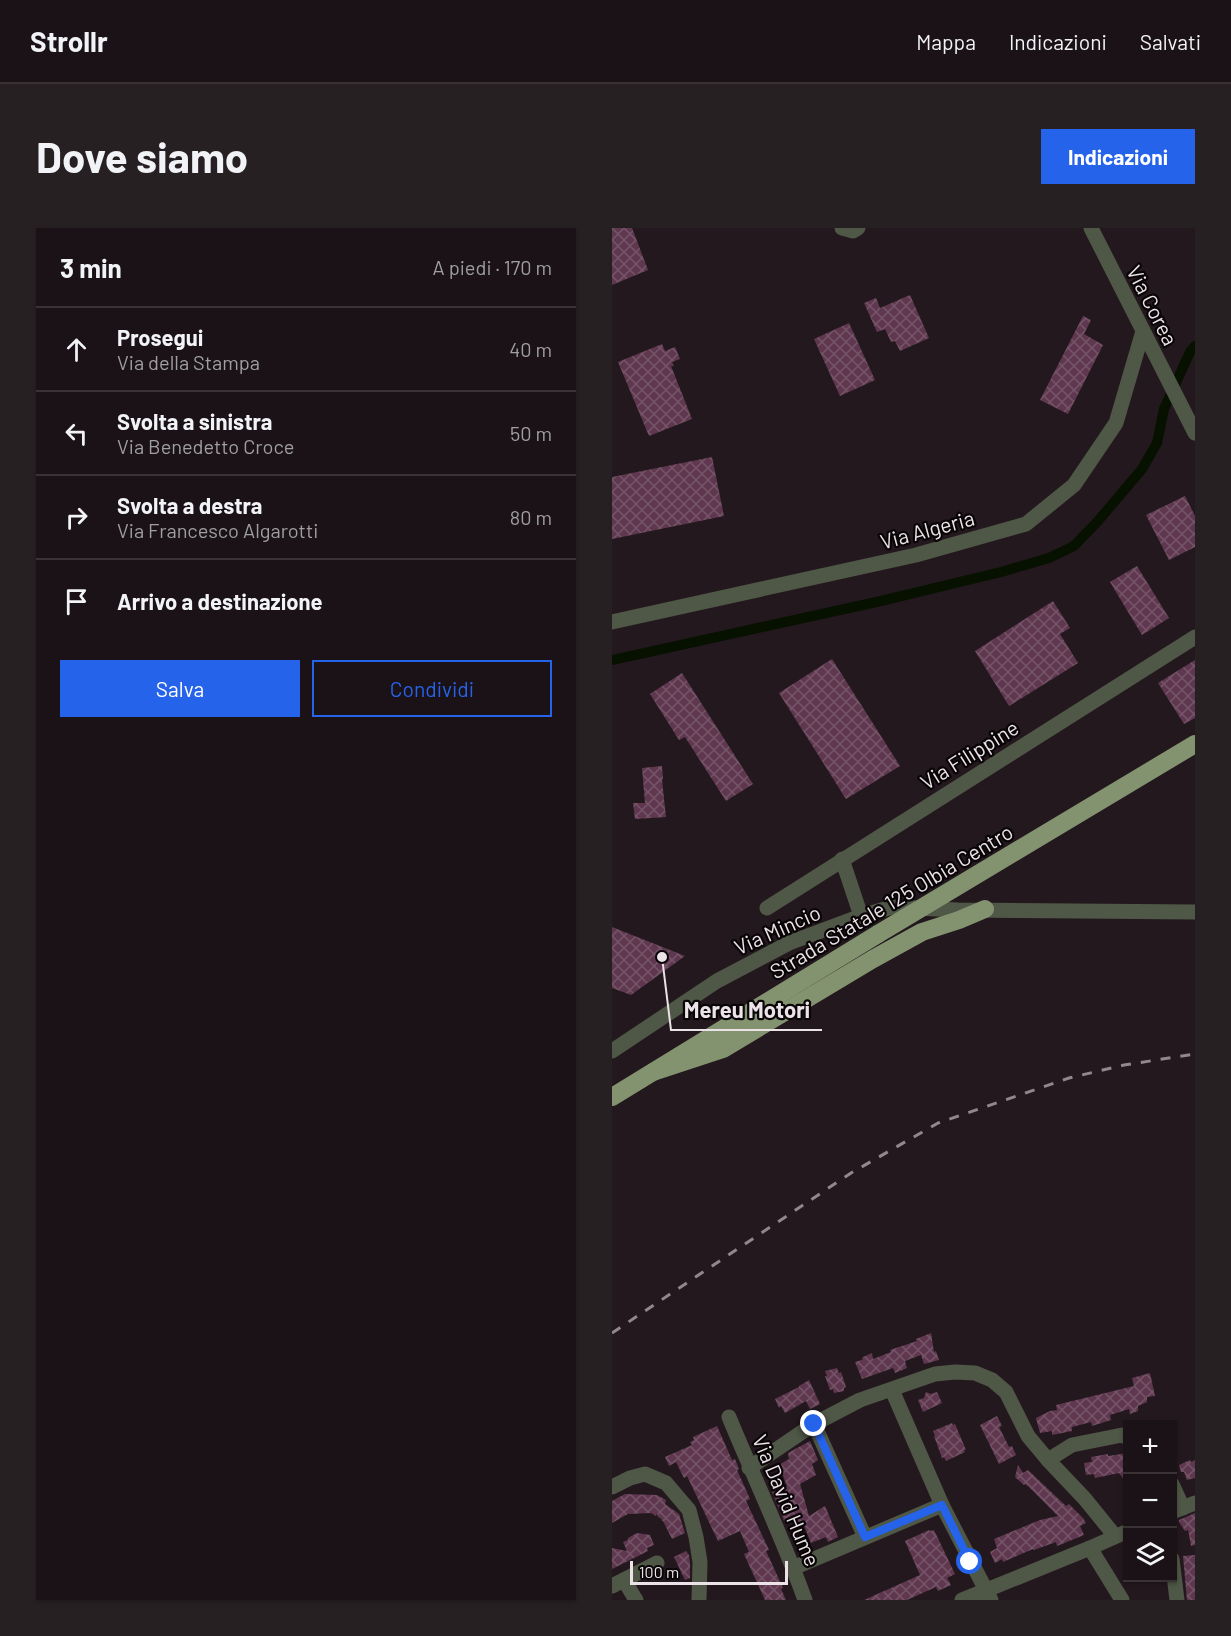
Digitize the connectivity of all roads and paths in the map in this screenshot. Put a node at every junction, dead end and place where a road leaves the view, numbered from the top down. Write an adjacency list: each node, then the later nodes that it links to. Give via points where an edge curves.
1 (842, 228): 2 (street)
2 (858, 228)
3 (1091, 228): 4 (street, Via Corea)
4 (1143, 331): 5 (street, Via Corea); 6 (street, Via Algeria, via 1116,423 1074,485 1026,524 916,555)
5 (1195, 433)
6 (612, 622)
7 (1195, 637): 9 (street, Via Filippine)
8 (1195, 744): 15 (main road, Strada Statale 125 Olbia Centro, bridge)
9 (842, 859): 10 (street, Via Filippine); 13 (street)
10 (767, 908)
11 (985, 909): 12 (street, Via Mincio); 13 (street, Via Mincio, via 892,907); 15 (main road, via 922,932 723,1049)
12 (1195, 912)
13 (861, 916): 14 (street, Via Mincio, via 789,944 717,981)
14 (612, 1051)
15 (653, 1072): 16 (main road, Strada Statale 125 Olbia Centro)
16 (612, 1097)
17 (892, 1389): 19 (street, via 860,1400); 21 (street, via 934,1374 955,1372 975,1373 992,1380 1006,1392 1028,1436); 25 (street)
18 (729, 1417): 22 (street, Via David Hume)
19 (814, 1424): 22 (street); 28 (street)
20 (1123, 1436): 21 (street, via 1072,1445)
21 (1048, 1460): 27 (street)
22 (749, 1468): 31 (street, Via David Hume)
23 (612, 1487): 36 (street, via 645,1474 666,1483 688,1510 700,1562)
24 (1177, 1493): 26 (street)
25 (942, 1505): 28 (street); 34 (street)
26 (1184, 1508)
27 (1121, 1533): 29 (street)
28 (865, 1537): 31 (street)
29 (1090, 1548): 34 (street); 39 (street)
30 (657, 1563): 33 (street)
31 (794, 1568): 37 (street, Via David Hume)
32 (1175, 1582): 40 (street)
33 (618, 1583): 35 (street)
34 (988, 1595): 38 (street)
35 (636, 1600)
36 (699, 1600)
37 (805, 1600)
38 (962, 1600)
39 (1122, 1600)
40 (1177, 1600)

